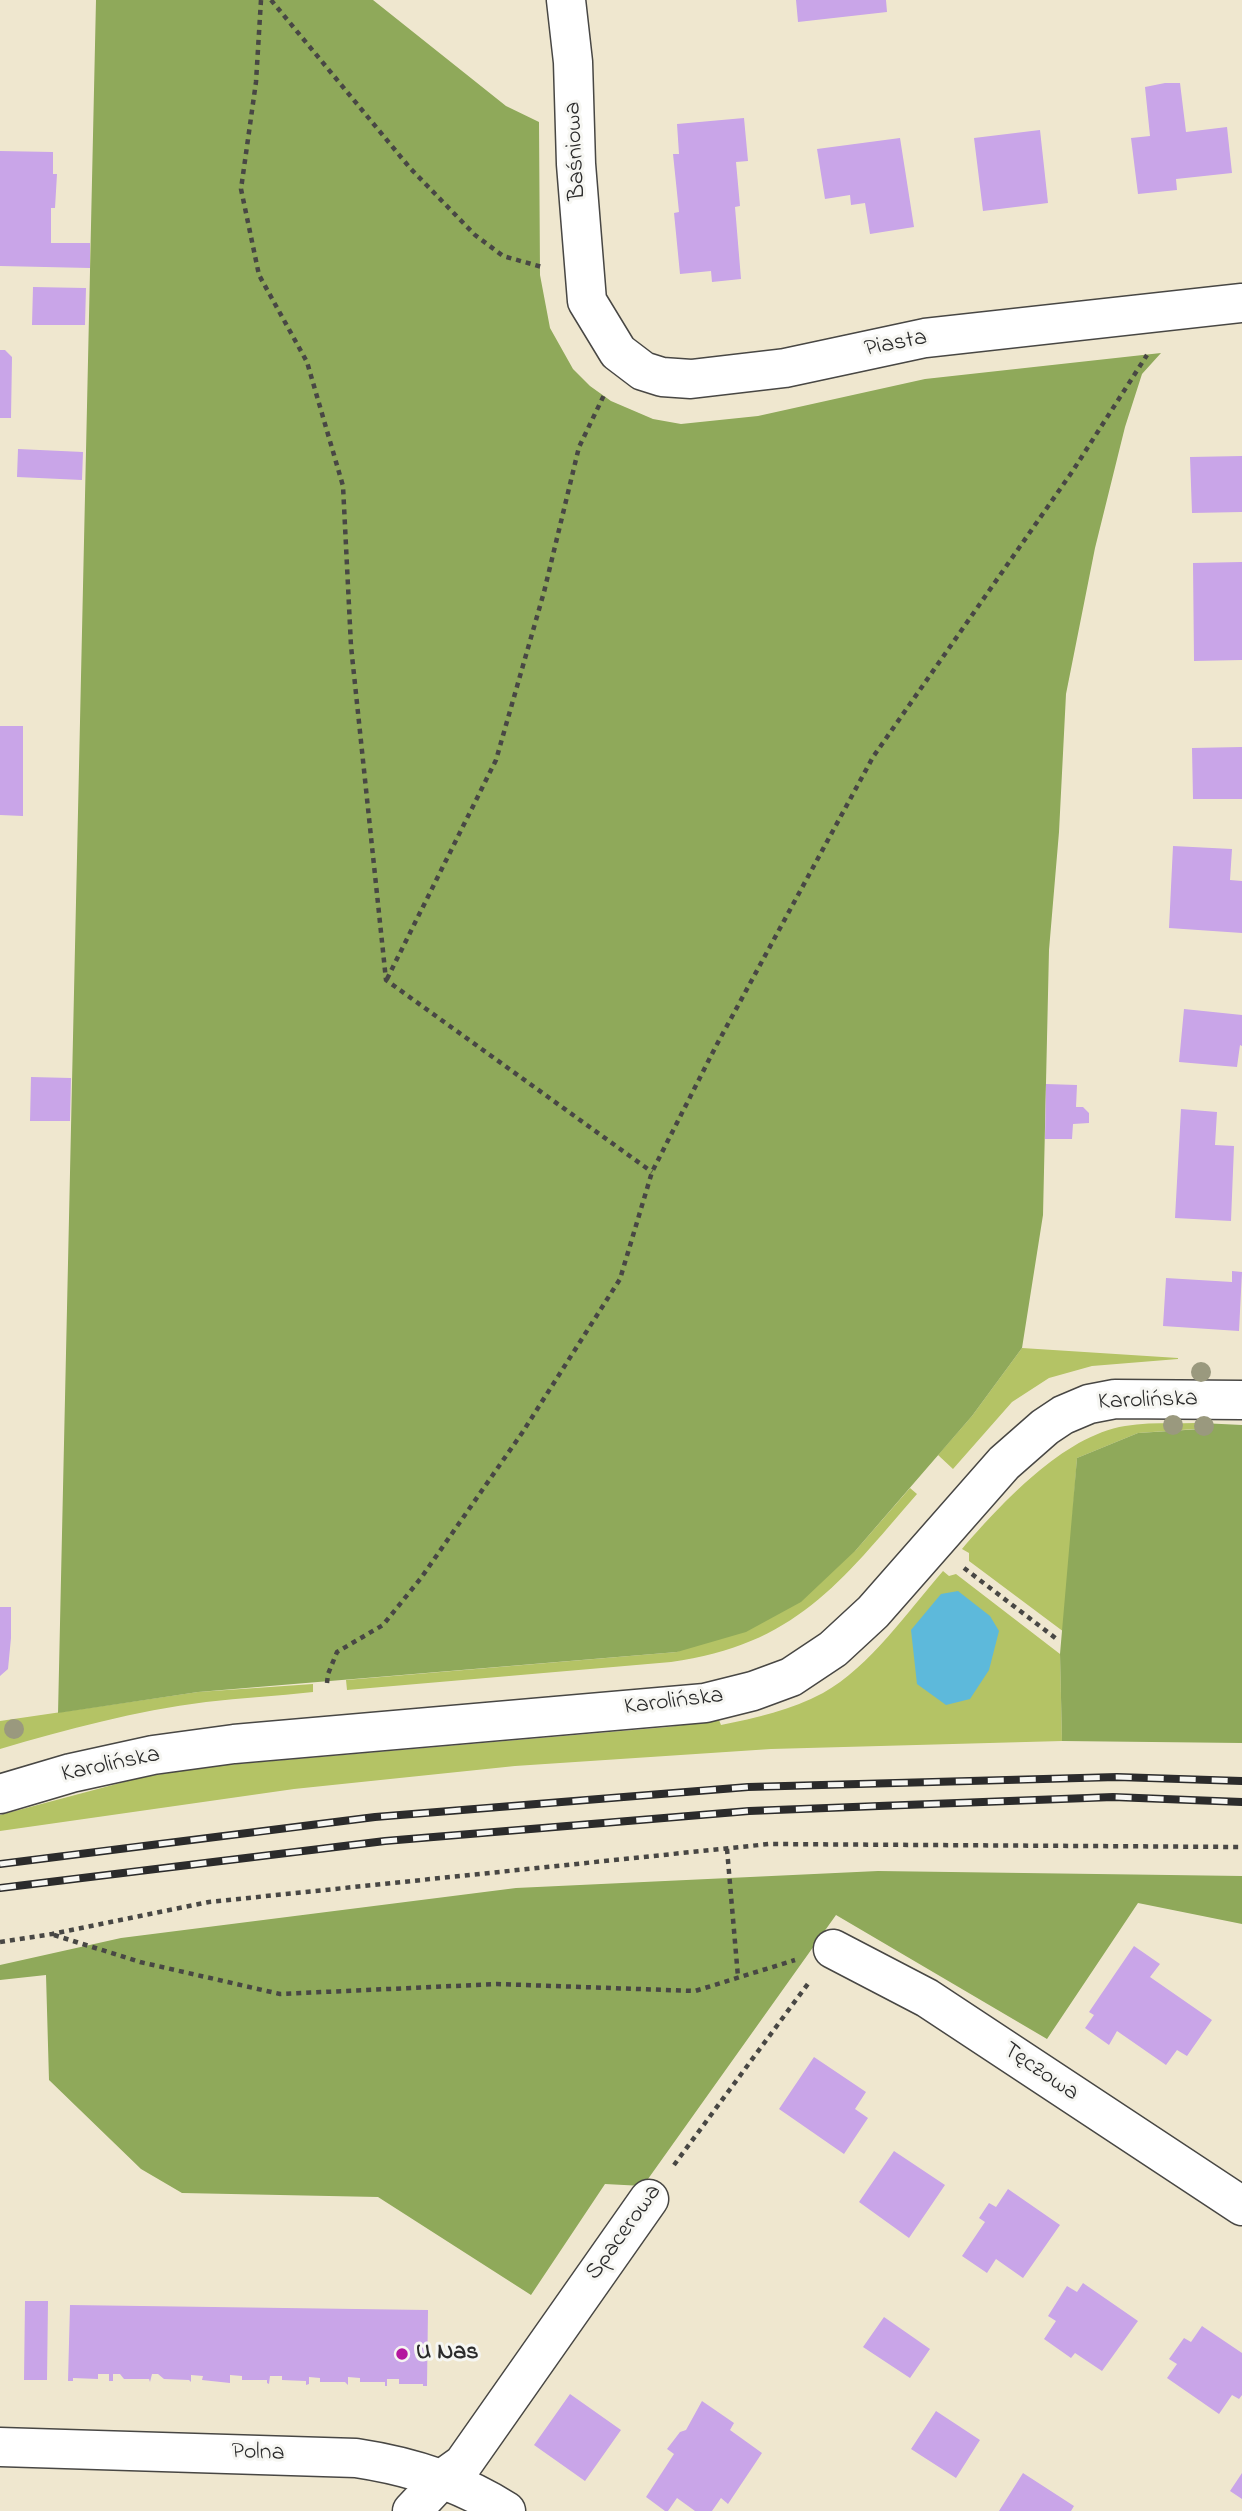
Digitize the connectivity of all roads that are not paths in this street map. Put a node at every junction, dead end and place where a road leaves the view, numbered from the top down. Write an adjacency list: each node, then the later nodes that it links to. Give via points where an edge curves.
1 (566, 0): 2 (street, Baśniowa)
2 (587, 301): 3 (street, Piasta, via 610,342 629,362 662,377 691,379 785,368 925,338)
3 (1242, 303)
4 (1242, 1400): 5 (street, Karolińska, via 1115,1399 1063,1415 998,1469 848,1637 802,1671 753,1691 705,1703 153,1755)
5 (0, 1794)
6 (833, 1949): 8 (street, Tęczowa, via 927,1998)
7 (649, 2199): 10 (street, Spacerowa, via 463,2464)
8 (1242, 2206)
9 (0, 2447): 10 (street, Polna, via 335,2456 383,2462)
10 (442, 2479): 11 (street, Spacerowa); 12 (street, Polna)
11 (412, 2511)
12 (506, 2511)

